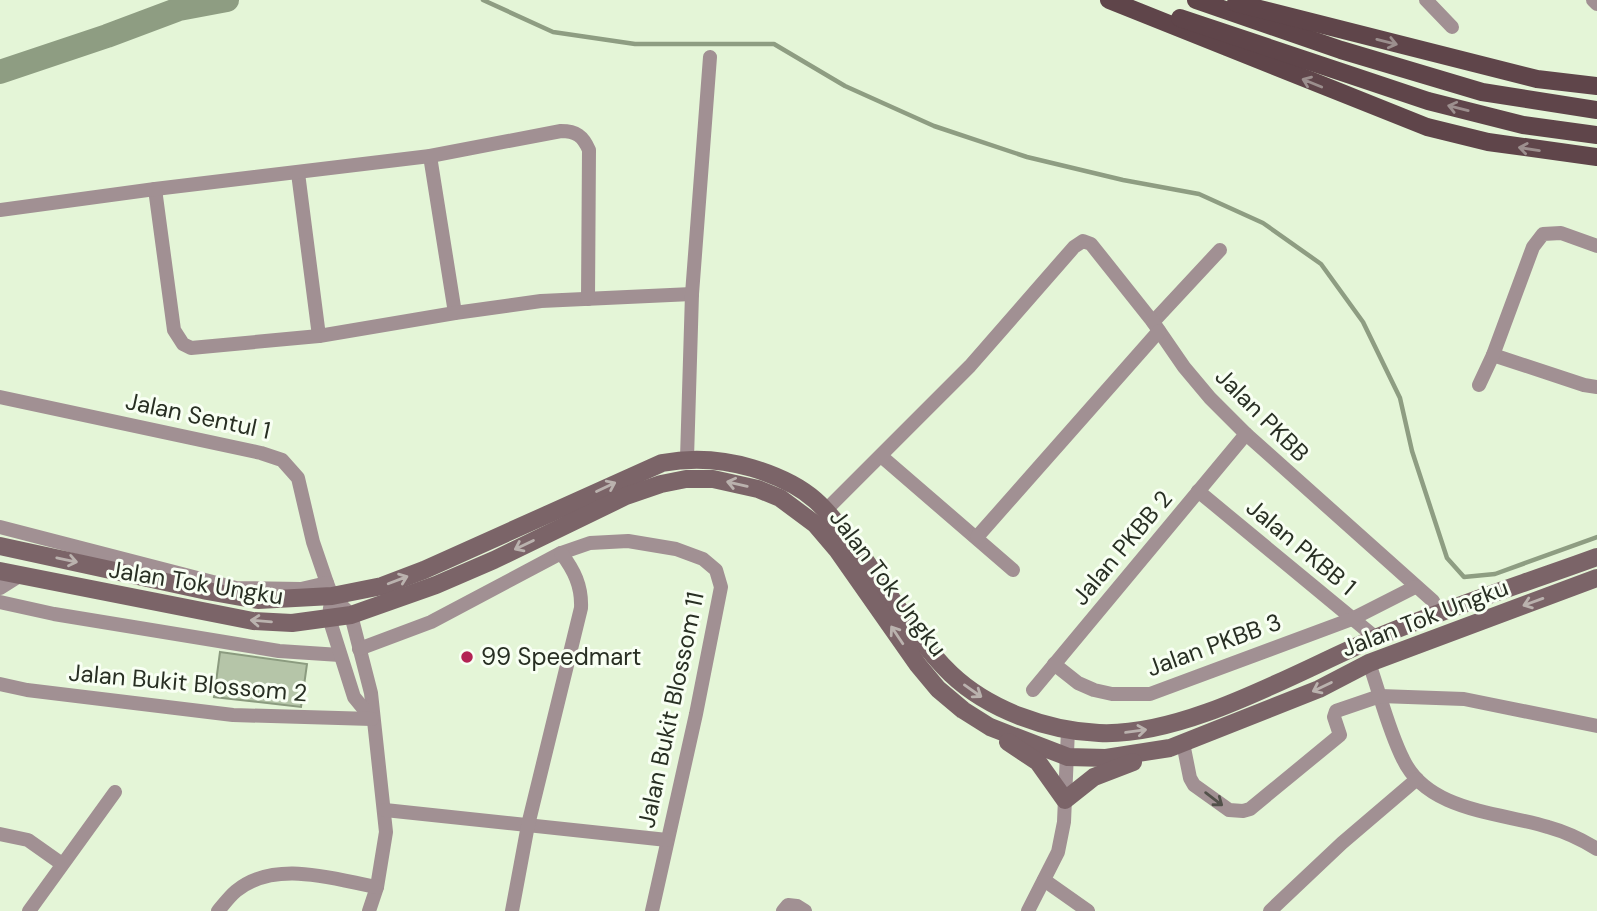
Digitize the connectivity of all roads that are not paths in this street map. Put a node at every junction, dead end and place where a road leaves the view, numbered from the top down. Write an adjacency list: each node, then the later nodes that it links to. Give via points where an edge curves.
1 (1109, 0): 12 (main road, one-way to 1, via 1488,142 1427,127)
2 (1122, 0): 10 (main road, one-way to 2, via 1523,125 1428,101)
3 (1196, 0): 9 (main road, via 1482,92)
4 (1226, 0): 8 (main road, one-way to 8, via 1537,79)
5 (1426, 0): 6 (street)
6 (1452, 27)
7 (710, 57): 18 (street)
8 (1597, 86)
9 (1597, 110)
10 (1597, 135)
11 (430, 156): 13 (street); 19 (street, via 561,131 579,134 589,150); 20 (street)
12 (1597, 157)
13 (298, 173): 14 (street); 22 (street)
14 (155, 188): 15 (street); 22 (street, via 174,330 183,344 200,349)
15 (0, 210)
16 (1597, 246): 23 (street, via 1561,233 1543,234 1533,247)
17 (1220, 250): 21 (street)
18 (692, 294): 19 (street); 29 (street)
19 (588, 299): 20 (street)
20 (455, 313): 22 (street)
21 (1156, 326): 27 (street, Jalan PKBB, via 1184,368); 28 (street, Jalan PKBB, via 1091,244 1083,241); 33 (street)
22 (319, 336)
23 (1493, 355): 24 (street); 25 (street)
24 (1479, 385)
25 (1597, 387)
26 (0, 397): 43 (street, Jalan Sentul 1, via 282,460 298,478)
27 (1245, 434): 30 (street, Jalan PKBB 2); 41 (street, Jalan PKBB)
28 (881, 456): 31 (street); 33 (street)
29 (687, 458): 31 (main road, Jalan Tok Ungku, via 719,460 768,473 793,484); 43 (main road, Jalan Tok Ungku, one-way to 29, via 392,582 627,477)
30 (1198, 491): 48 (street, Jalan PKBB 1); 53 (street, Jalan PKBB 2)
31 (826, 510): 60 (main road, Jalan Tok Ungku, one-way to 60, via 951,674 1001,708)
32 (0, 527): 43 (street, via 236,587)
33 (977, 537): 37 (street)
34 (0, 546): 43 (main road, Jalan Tok Ungku, one-way to 43, via 258,600)
35 (561, 553): 50 (street, Jalan Bukit Blossom 11, via 431,622); 68 (street, via 577,579 581,608); 70 (street, Jalan Bukit Blossom 11, via 590,543 628,541 703,559 720,578)
36 (1597, 557): 45 (main road, Jalan Tok Ungku)
37 (1013, 570)
38 (0, 571): 39 (main road, Jalan Tok Ungku)
39 (19, 576): 42 (street); 47 (main road, Jalan Tok Ungku, one-way to 39, via 292,623 253,621)
40 (1597, 578): 52 (main road, Jalan Tok Ungku, one-way to 52)
41 (1415, 587): 45 (street, Jalan PKBB); 48 (street, Jalan PKBB 3)
42 (0, 588)
43 (329, 589): 46 (street); 47 (street)
44 (0, 602): 51 (street, via 279,651)
45 (1436, 608): 49 (main road, Jalan Tok Ungku)
46 (351, 615): 47 (main road, Jalan Tok Ungku); 50 (street); 59 (main road, Jalan Tok Ungku, one-way to 46, via 963,710 918,665 814,524 780,498 713,479 686,479 626,496 494,560)
47 (329, 618): 51 (street)
48 (1352, 619): 49 (street, Jalan PKBB 1); 53 (street, Jalan PKBB 3, via 1150,694 1094,690)
49 (1376, 638): 60 (main road, Jalan Tok Ungku, one-way to 49, via 1124,733 1157,728 1235,701)
50 (359, 649): 57 (street, via 371,693)
51 (340, 655): 57 (street, via 354,696)
52 (1369, 663): 56 (street); 61 (main road, Jalan Tok Ungku, one-way to 61, via 1319,689)
53 (1054, 664): 55 (street, Jalan PKBB 2)
54 (0, 684): 57 (street, Jalan Bukit Blossom 2, via 233,715)
55 (1033, 690)
56 (1380, 696): 58 (street, via 1464,699); 61 (street, one-way to 56, via 1194,785 1229,810 1243,811 1340,735 1336,711); 64 (street, via 1403,760)
57 (372, 719): 67 (street)
58 (1597, 726)
59 (990, 727): 63 (main road, Jalan Tok Ungku); 66 (main road, via 996,736 1038,762)
60 (1068, 730): 63 (street)
61 (1182, 743): 62 (main road, Jalan Tok Ungku)
62 (1143, 753): 63 (main road, Jalan Tok Ungku); 66 (main road, via 1137,761 1094,777)
63 (1068, 757): 66 (street)
64 (1417, 779): 71 (street, via 1449,801 1547,826); 84 (street)
65 (115, 792): 72 (street)
66 (1065, 800): 73 (street, via 1058,852)
67 (385, 810): 68 (street); 74 (street)
68 (528, 825): 70 (street); 78 (street)
69 (0, 834): 72 (street, via 28,840)
70 (667, 840): 79 (street, Jalan Bukit Blossom 11)
71 (1597, 849)
72 (62, 864): 75 (street)
73 (1044, 880): 82 (street); 83 (street)
74 (377, 887): 76 (street, via 280,874 248,883); 77 (street)
75 (29, 911)
76 (218, 911)
77 (369, 911)
78 (512, 911)
79 (652, 911)
80 (783, 911): 81 (street, via 788,905)
81 (805, 911)
82 (1028, 911)
83 (1088, 911)
84 (1270, 911)

